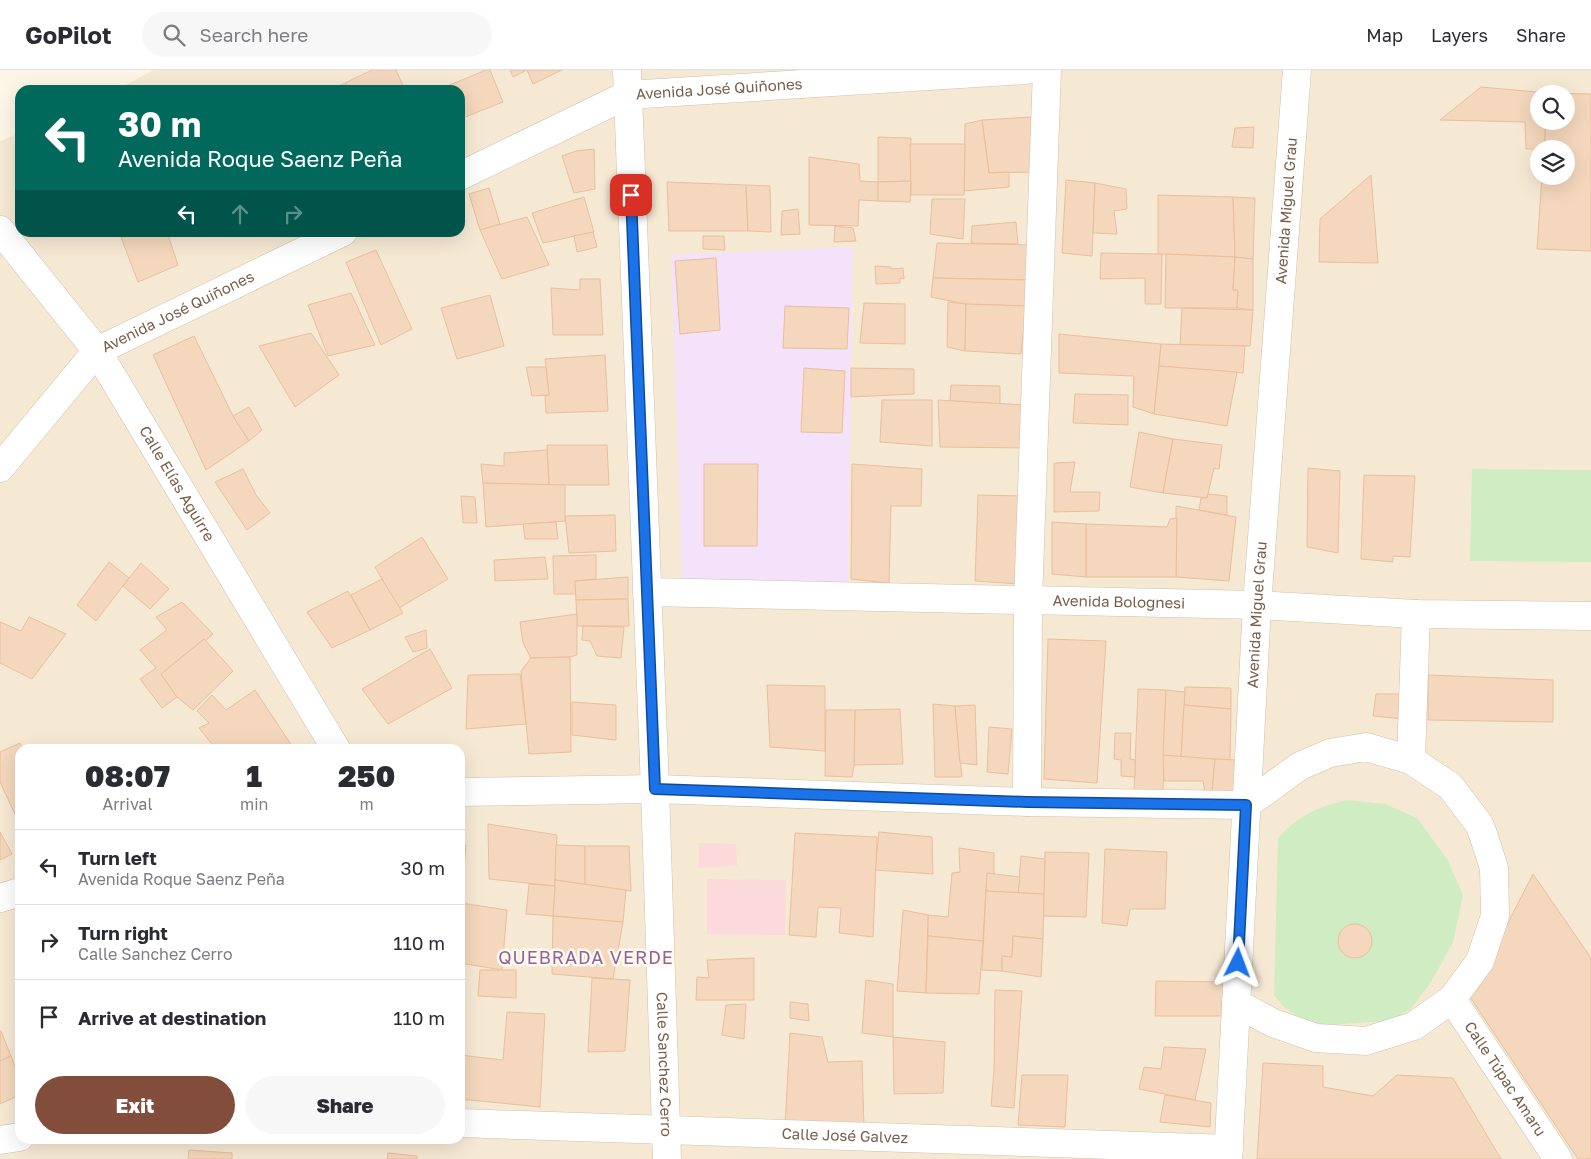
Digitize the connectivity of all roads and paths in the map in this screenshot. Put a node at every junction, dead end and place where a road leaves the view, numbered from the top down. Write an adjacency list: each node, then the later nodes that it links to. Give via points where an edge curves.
1 (1026, 70): 4 (street, Avenida José Quiñones)
2 (1047, 70): 11 (street)
3 (1297, 70): 12 (street, Avenida Miguel Grau)
4 (627, 83): 5 (street, Avenida José Quiñones); 10 (street, Calle Sanchez Cerro)
5 (465, 173)
6 (0, 230): 8 (street, Calle Elías Aguirre)
7 (333, 237): 8 (street, Avenida José Quiñones)
8 (97, 351): 9 (street, Avenida José Quiñones); 15 (street, Calle Elías Aguirre)
9 (0, 468)
10 (647, 592): 11 (street, Avenida Bolognesi); 17 (street, Calle Sanchez Cerro)
11 (1028, 601): 12 (street, Avenida Bolognesi); 19 (street)
12 (1256, 605): 13 (street, Avenida Bolognesi); 20 (street, Avenida Miguel Grau)
13 (1416, 614): 14 (street, Avenida Bolognesi); 16 (street)
14 (1591, 616)
15 (333, 744)
16 (1411, 760): 20 (street, via 1366,747 1330,753 1300,766); 23 (street, via 1450,786 1479,824 1494,868 1495,916 1480,960)
17 (655, 789): 18 (street); 19 (street); 26 (street, Calle Sanchez Cerro)
18 (465, 792)
19 (1027, 802): 20 (street)
20 (1246, 805): 24 (street, Avenida Miguel Grau)
21 (15, 894): 22 (street)
22 (0, 898)
23 (1452, 999): 24 (street, via 1414,1026 1366,1041 1316,1038 1273,1023); 31 (street, Calle Túpac Amaru)
24 (1236, 1003): 29 (street, Avenida Miguel Grau)
25 (465, 1123): 26 (street, Calle José Galvez)
26 (665, 1131): 29 (street, Calle José Galvez); 30 (street, Calle Sanchez Cerro)
27 (15, 1138): 28 (street)
28 (0, 1140)
29 (1228, 1154)
30 (667, 1159)
31 (1558, 1159)

